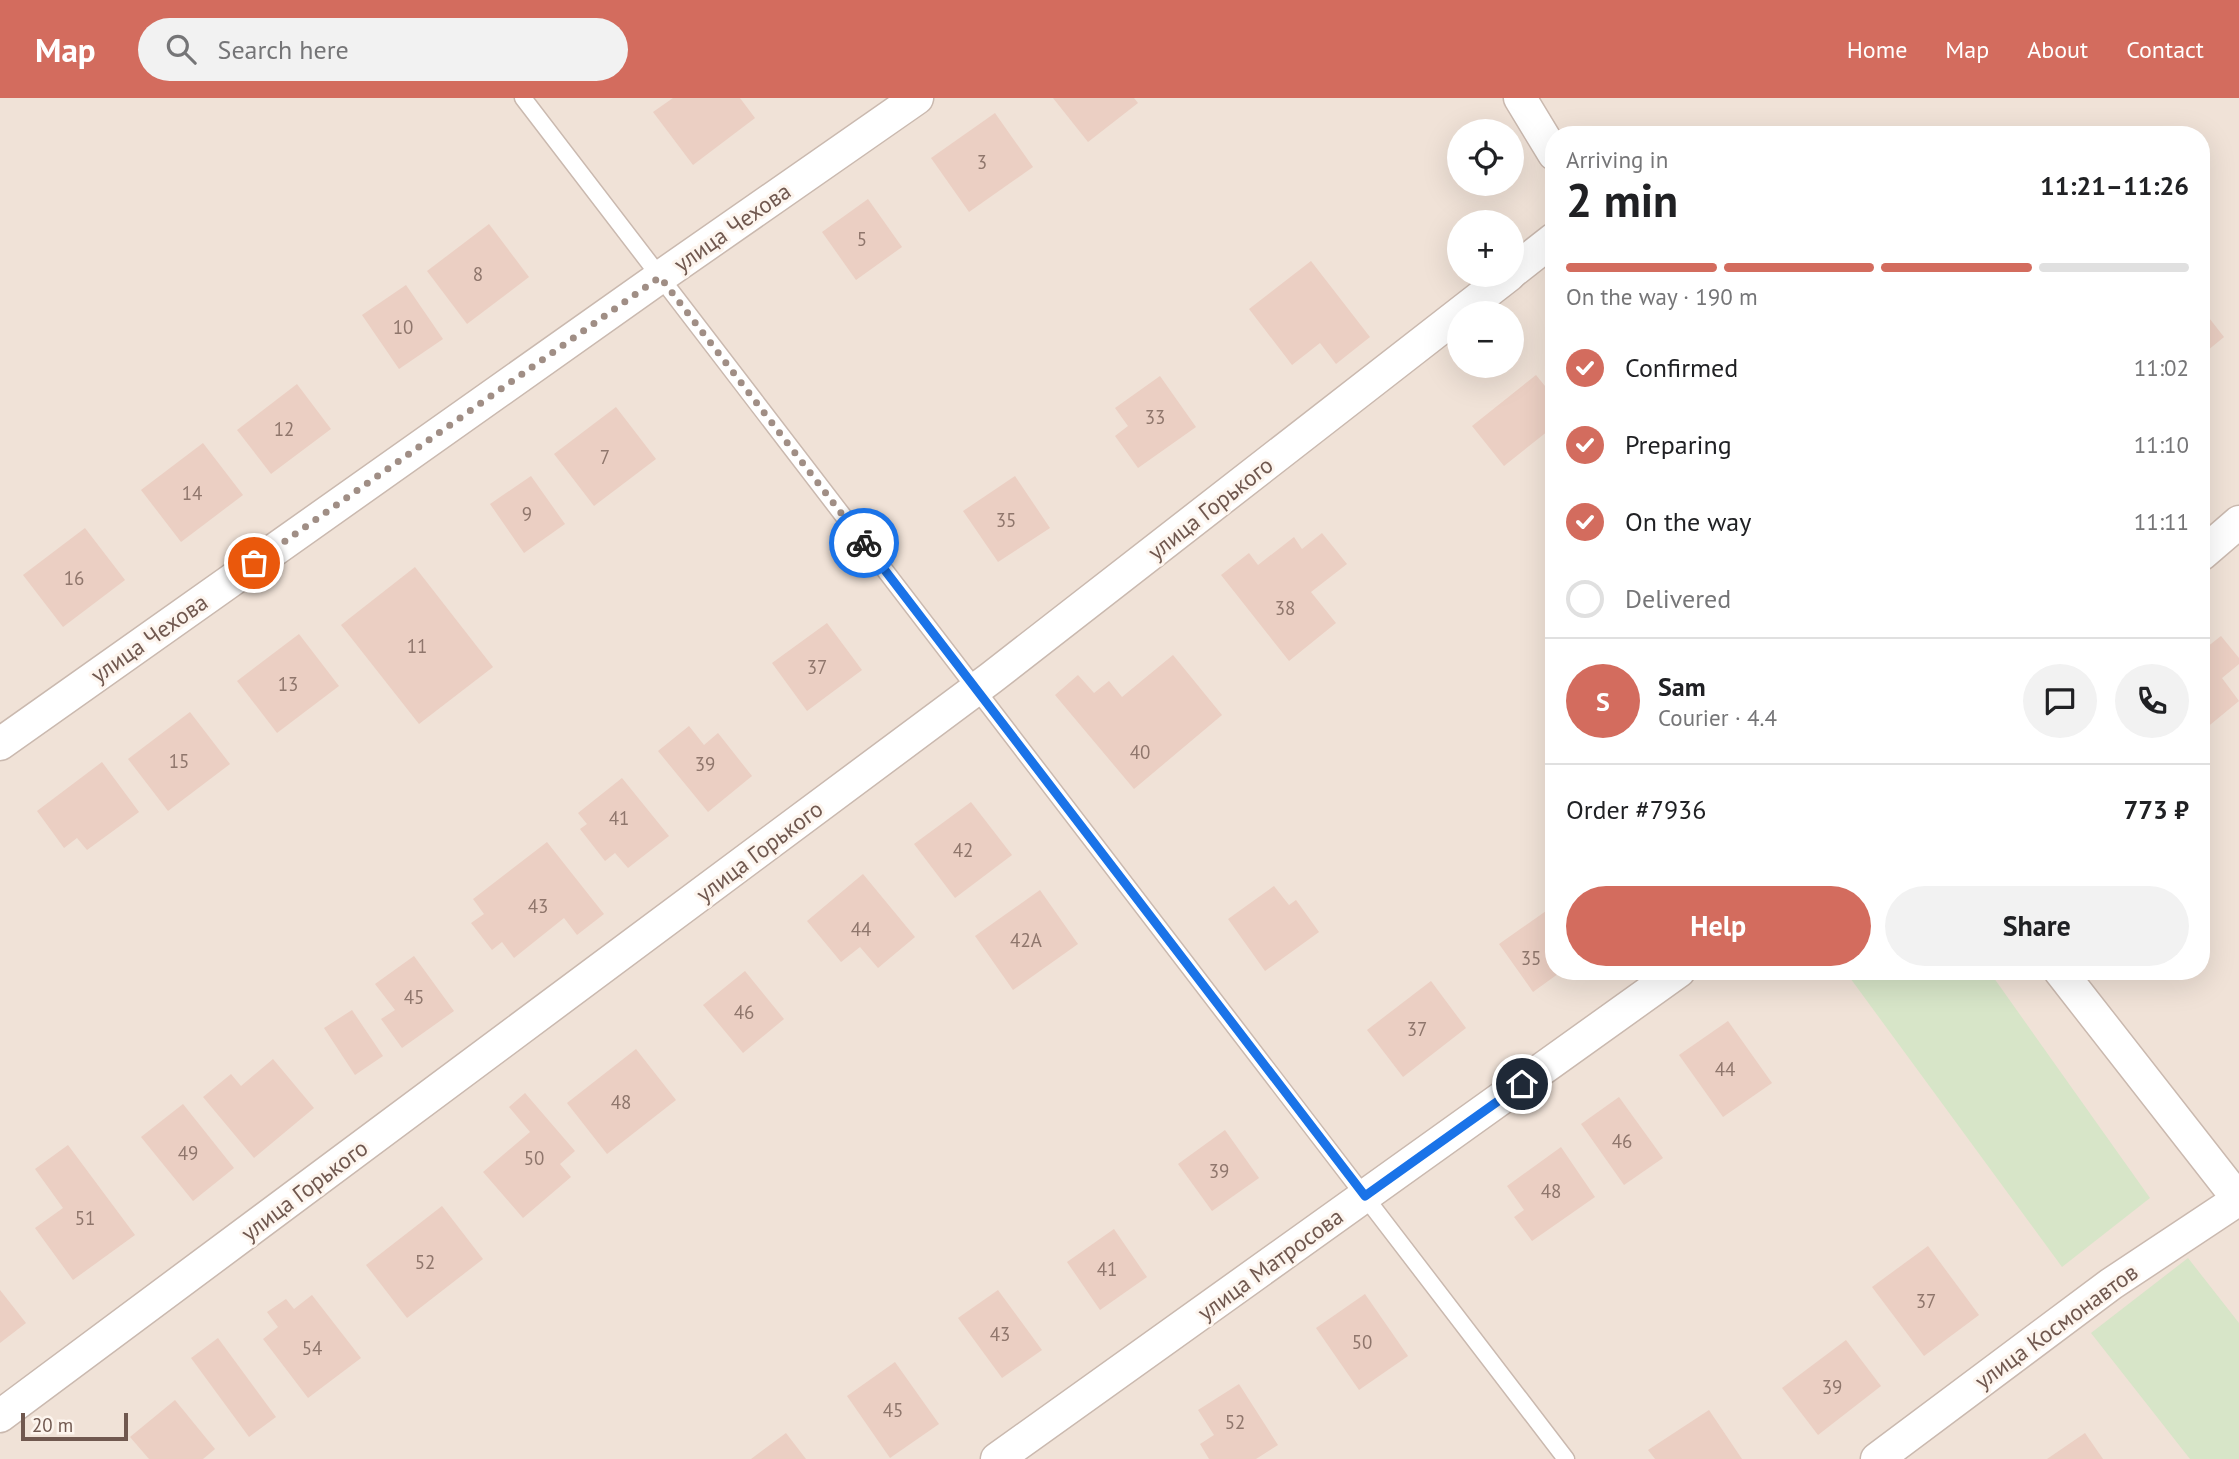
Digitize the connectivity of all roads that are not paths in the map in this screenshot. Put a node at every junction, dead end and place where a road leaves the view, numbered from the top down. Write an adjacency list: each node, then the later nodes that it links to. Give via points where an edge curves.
1 (523, 98): 7 (lane)
2 (917, 98): 7 (street, улица Чехова)
3 (1520, 98): 4 (street)
4 (1545, 139)
5 (1545, 246): 6 (street, улица Горького)
6 (1524, 262)
7 (660, 277): 11 (lane); 12 (street, улица Чехова)
8 (1492, 287): 11 (street, улица Горького)
9 (2239, 522): 10 (street)
10 (2210, 547)
11 (976, 689): 15 (lane); 17 (street, улица Горького)
12 (0, 744)
13 (1666, 980): 15 (street, улица Матросова)
14 (2067, 980): 16 (street)
15 (1365, 1196): 18 (street, улица Матросова); 19 (lane)
16 (2239, 1199): 20 (street, улица Космонавтов, via 2111,1284)
17 (0, 1416)
18 (998, 1459)
19 (1566, 1459)
20 (1877, 1459)

